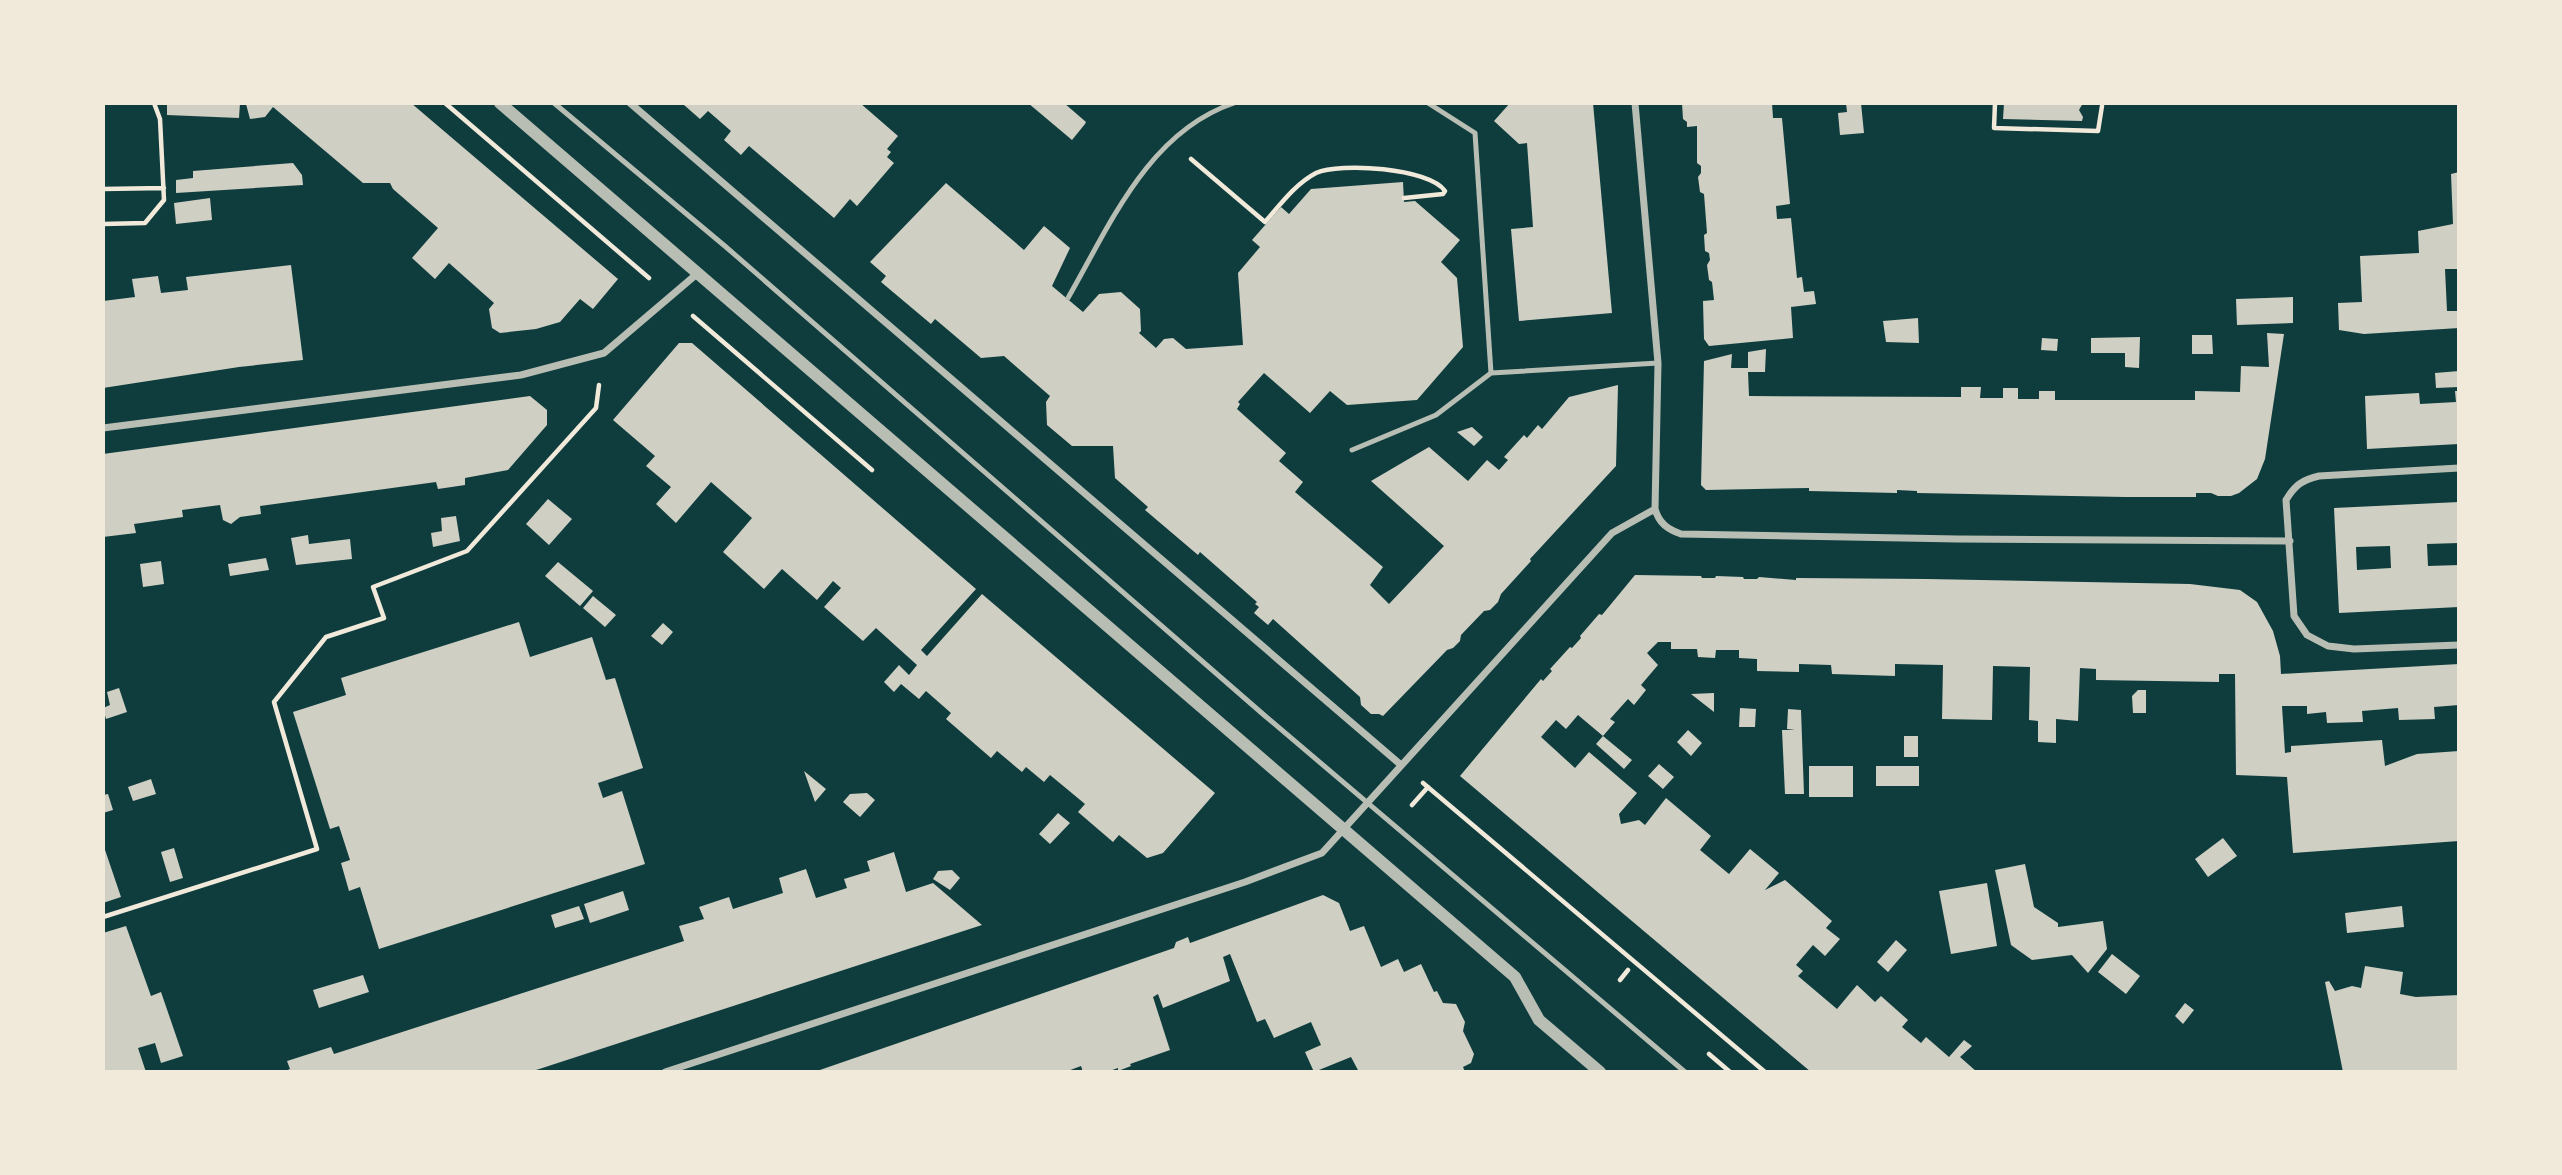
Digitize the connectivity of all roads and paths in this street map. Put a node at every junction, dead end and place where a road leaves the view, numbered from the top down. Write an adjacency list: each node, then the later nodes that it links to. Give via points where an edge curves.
1 (153, 103): 12 (path, via 160,119)
2 (445, 103): 17 (path)
3 (500, 103): 16 (street)
4 (554, 103): 29 (lane)
5 (630, 103): 28 (street)
6 (1234, 103): 11 (lane, via 1213,110)
7 (1428, 103): 21 (lane, via 1475,133)
8 (1635, 103): 20 (street)
9 (1995, 103): 10 (path, via 1994,128 2098,131)
10 (2102, 106)
11 (1171, 143): 14 (path, via 1265,222 1300,183 1332,167 1413,174 1440,184 1445,191); 18 (lane, via 1130,189)
12 (164, 188): 13 (path); 15 (path, via 164,200 145,223)
13 (103, 189)
14 (1404, 198)
15 (103, 224)
16 (698, 273): 17 (street); 30 (street)
17 (669, 296): 19 (street)
18 (1068, 298)
19 (604, 353): 22 (street, via 521,375); 31 (path, via 596,408 467,551 373,587 384,618 326,637 274,702 317,849)
20 (1658, 363): 21 (lane); 25 (street)
21 (1491, 373): 23 (lane, via 1436,415)
22 (103, 428)
23 (1352, 450)
24 (2459, 468): 26 (street, via 2304,480 2286,500)
25 (1656, 509): 26 (street, via 1658,519 1681,534); 28 (street, via 1612,533)
26 (2290, 541): 27 (street, via 2294,616 2307,635 2328,646 2354,649)
27 (2459, 645)
28 (1401, 765): 29 (street); 37 (path)
29 (1367, 802): 30 (street); 36 (lane)
30 (1343, 828): 34 (street, via 1322,853 1245,882); 35 (street, via 1515,977 1539,1020)
31 (103, 916)
32 (1628, 970): 33 (path)
33 (1618, 981)
34 (665, 1072)
35 (1600, 1072)
36 (1685, 1072)
37 (1765, 1072)

